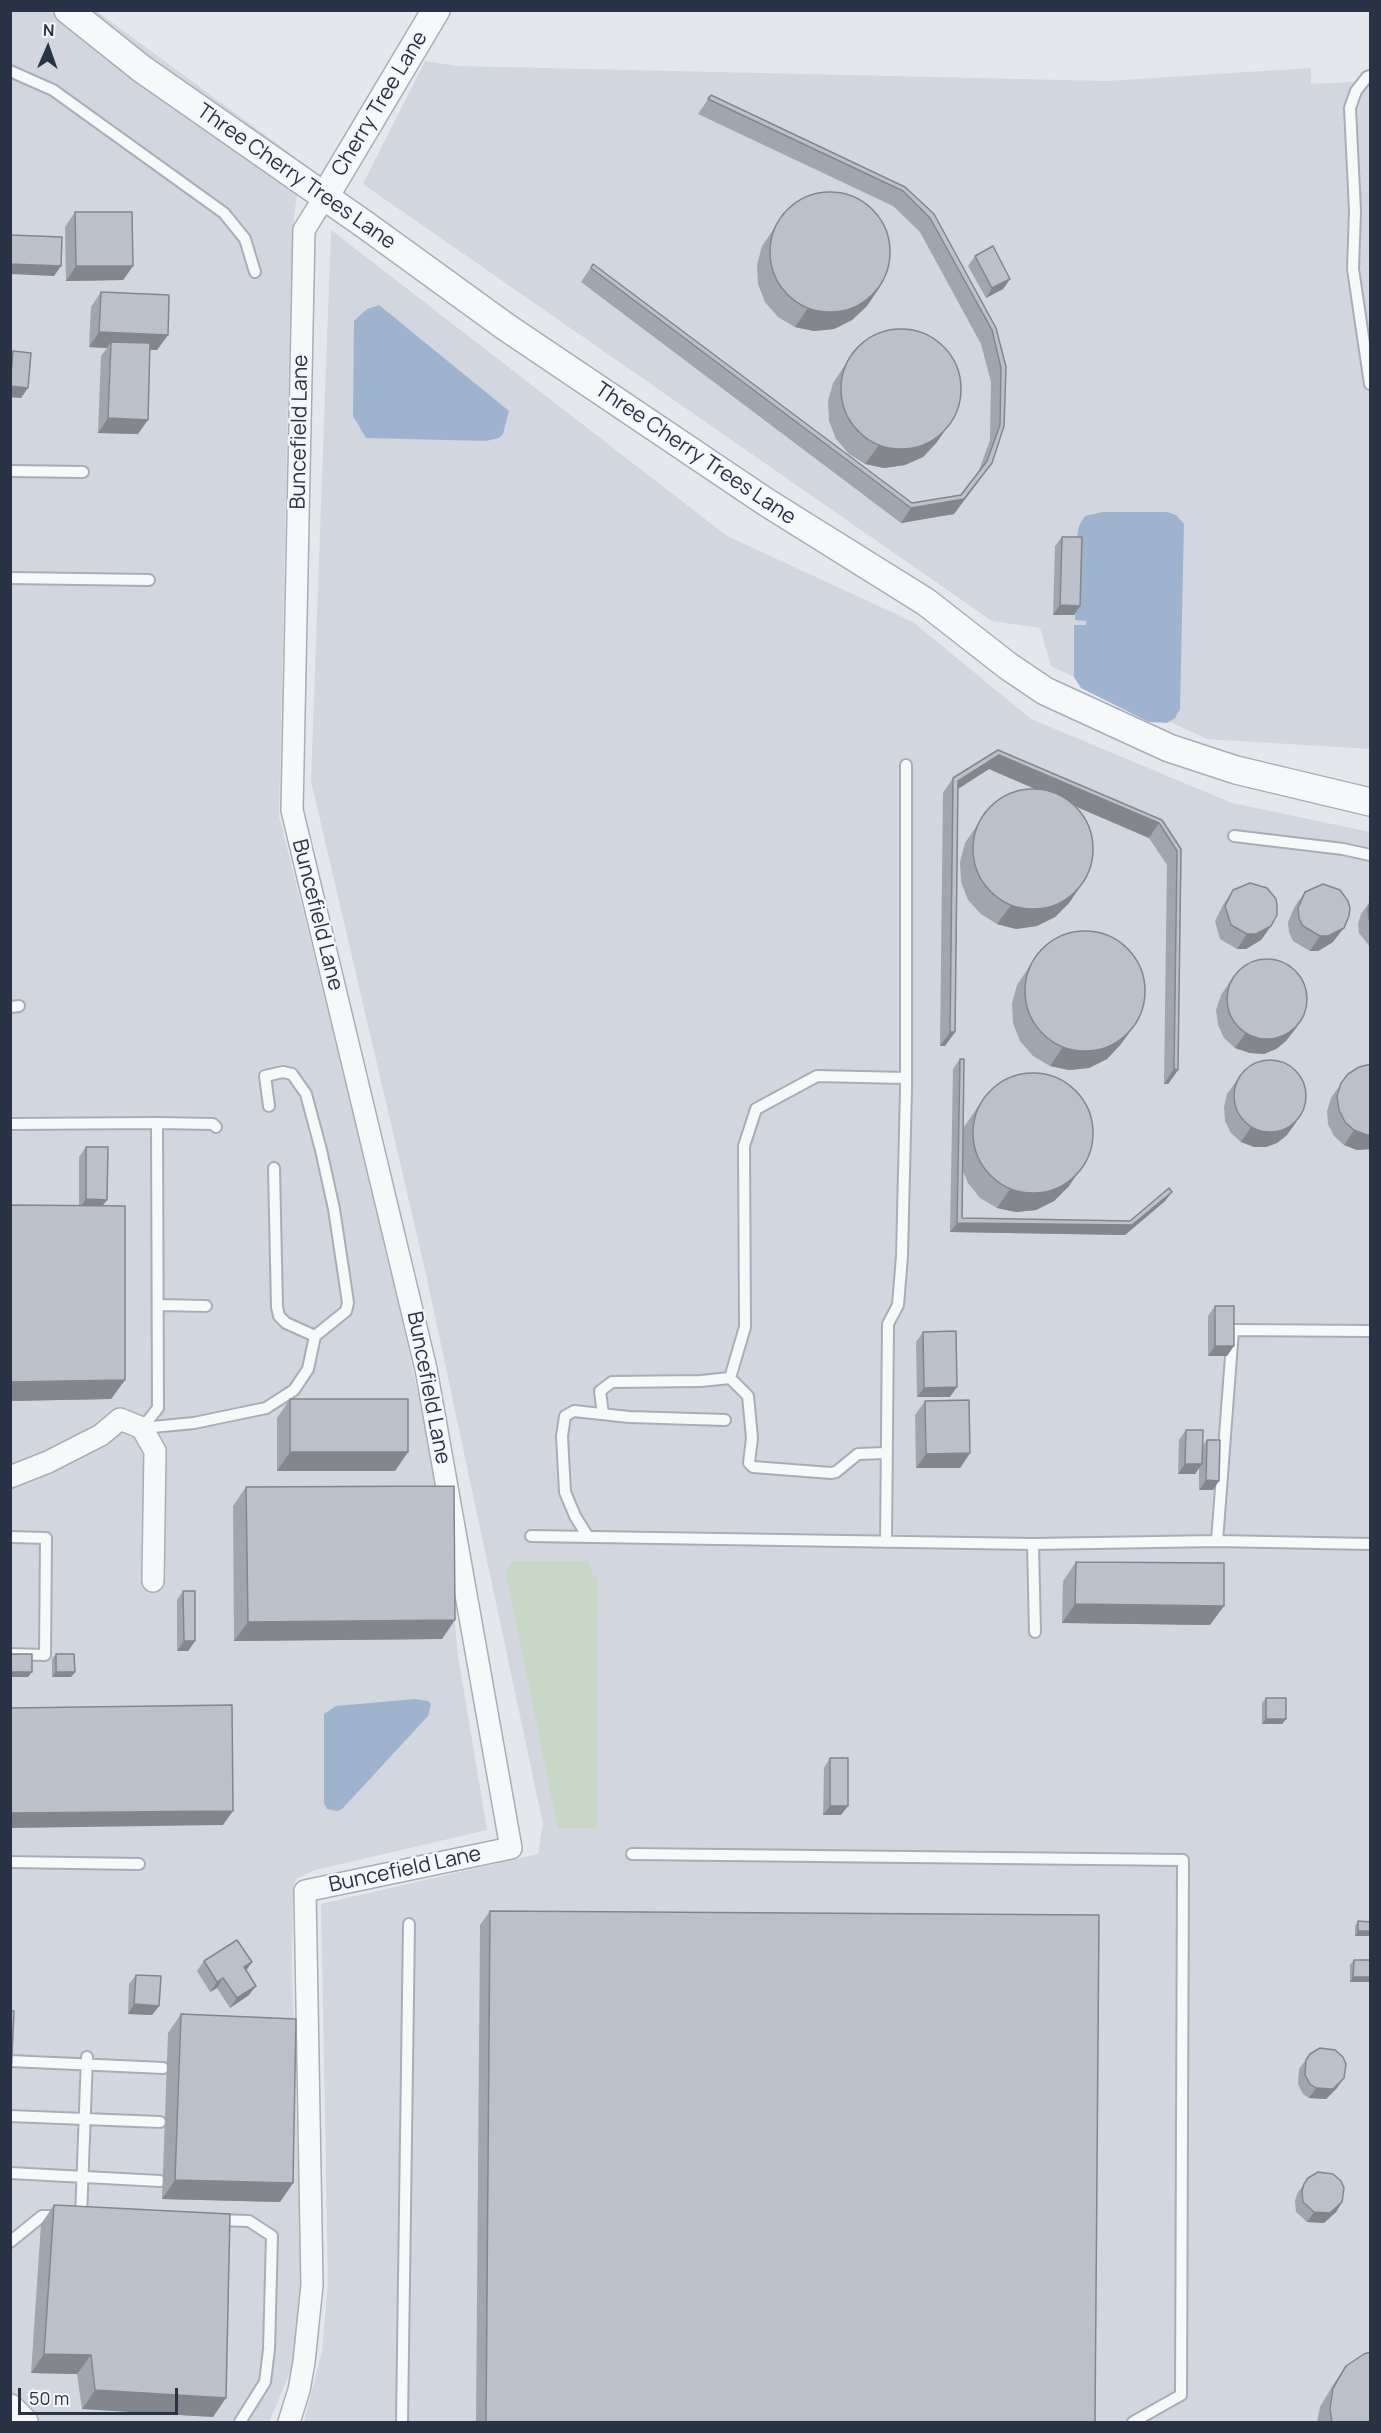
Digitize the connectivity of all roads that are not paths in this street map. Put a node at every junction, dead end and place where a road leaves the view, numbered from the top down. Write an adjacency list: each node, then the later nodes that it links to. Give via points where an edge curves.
1 (68, 10): 5 (street, Three Cherry Trees Lane, via 142,69)
2 (436, 10): 5 (street, Cherry Tree Lane)
3 (10, 71): 6 (lane, via 53,90 224,213 245,239)
4 (1371, 76): 7 (lane, via 1356,91 1350,108 1355,211 1353,269)
5 (324, 198): 13 (street, Three Cherry Trees Lane, via 506,327 766,502 927,602 1045,692 1169,748 1236,771); 64 (street, Buncefield Lane, via 304,230 292,810 426,1369 512,1848 305,1891 312,2285 304,2362)
6 (255, 272)
7 (1371, 384)
8 (10, 471): 9 (lane)
9 (83, 472)
10 (10, 578): 11 (lane)
11 (149, 580)
12 (906, 765): 16 (lane)
13 (1371, 802)
14 (1234, 836): 15 (lane)
15 (1371, 855)
16 (905, 1078): 26 (lane, via 817,1076 756,1109 744,1146 745,1327); 30 (lane, via 902,1256 897,1305 888,1324)
17 (269, 1106): 25 (lane, via 265,1076 292,1074 306,1094 334,1209 348,1303 346,1311)
18 (157, 1123): 19 (lane); 20 (lane); 22 (lane)
19 (10, 1124)
20 (216, 1127)
21 (274, 1168): 25 (lane, via 279,1316)
22 (158, 1305): 23 (lane); 29 (lane, via 158,1408)
23 (206, 1306)
24 (1371, 1331): 35 (lane, via 1233,1330)
25 (315, 1336): 29 (lane, via 308,1369 294,1390 266,1408 194,1423)
26 (730, 1378): 27 (lane, via 612,1383 600,1391); 30 (lane, via 748,1396 752,1437 749,1462 753,1467 831,1473 858,1454)
27 (603, 1414): 28 (lane); 34 (lane, via 574,1411 566,1416 562,1427 565,1492)
28 (725, 1420)
29 (142, 1428): 31 (street, via 120,1419 101,1434 48,1462); 39 (street, via 155,1451)
30 (886, 1453): 36 (lane)
31 (10, 1477)
32 (531, 1536): 34 (lane)
33 (10, 1537): 41 (lane, via 46,1538 45,1655)
34 (588, 1537): 36 (lane)
35 (1217, 1541): 37 (lane); 38 (lane)
36 (886, 1542): 37 (lane)
37 (1033, 1544): 40 (lane)
38 (1371, 1544)
39 (153, 1581)
40 (1035, 1632)
41 (10, 1654)
42 (632, 1854): 66 (lane, via 1184,1860 1181,2395)
43 (10, 1862): 44 (lane)
44 (139, 1864)
45 (409, 1924): 65 (lane)
46 (10, 2061): 47 (lane)
47 (87, 2061): 48 (lane); 50 (lane)
48 (163, 2068)
49 (10, 2116): 50 (lane)
50 (85, 2119): 51 (lane); 53 (lane)
51 (160, 2122)
52 (10, 2173): 53 (lane)
53 (83, 2178): 54 (lane); 55 (lane)
54 (160, 2181)
55 (81, 2217): 56 (lane); 59 (lane, via 42,2216)
56 (93, 2217)
57 (201, 2220): 63 (lane, via 249,2221 272,2236 265,2382)
58 (10, 2231): 59 (lane)
59 (22, 2232): 60 (lane)
60 (10, 2242)
61 (10, 2408): 62 (street)
62 (24, 2422)
63 (240, 2422)
64 (288, 2422)
65 (402, 2422)
66 (1133, 2422)

